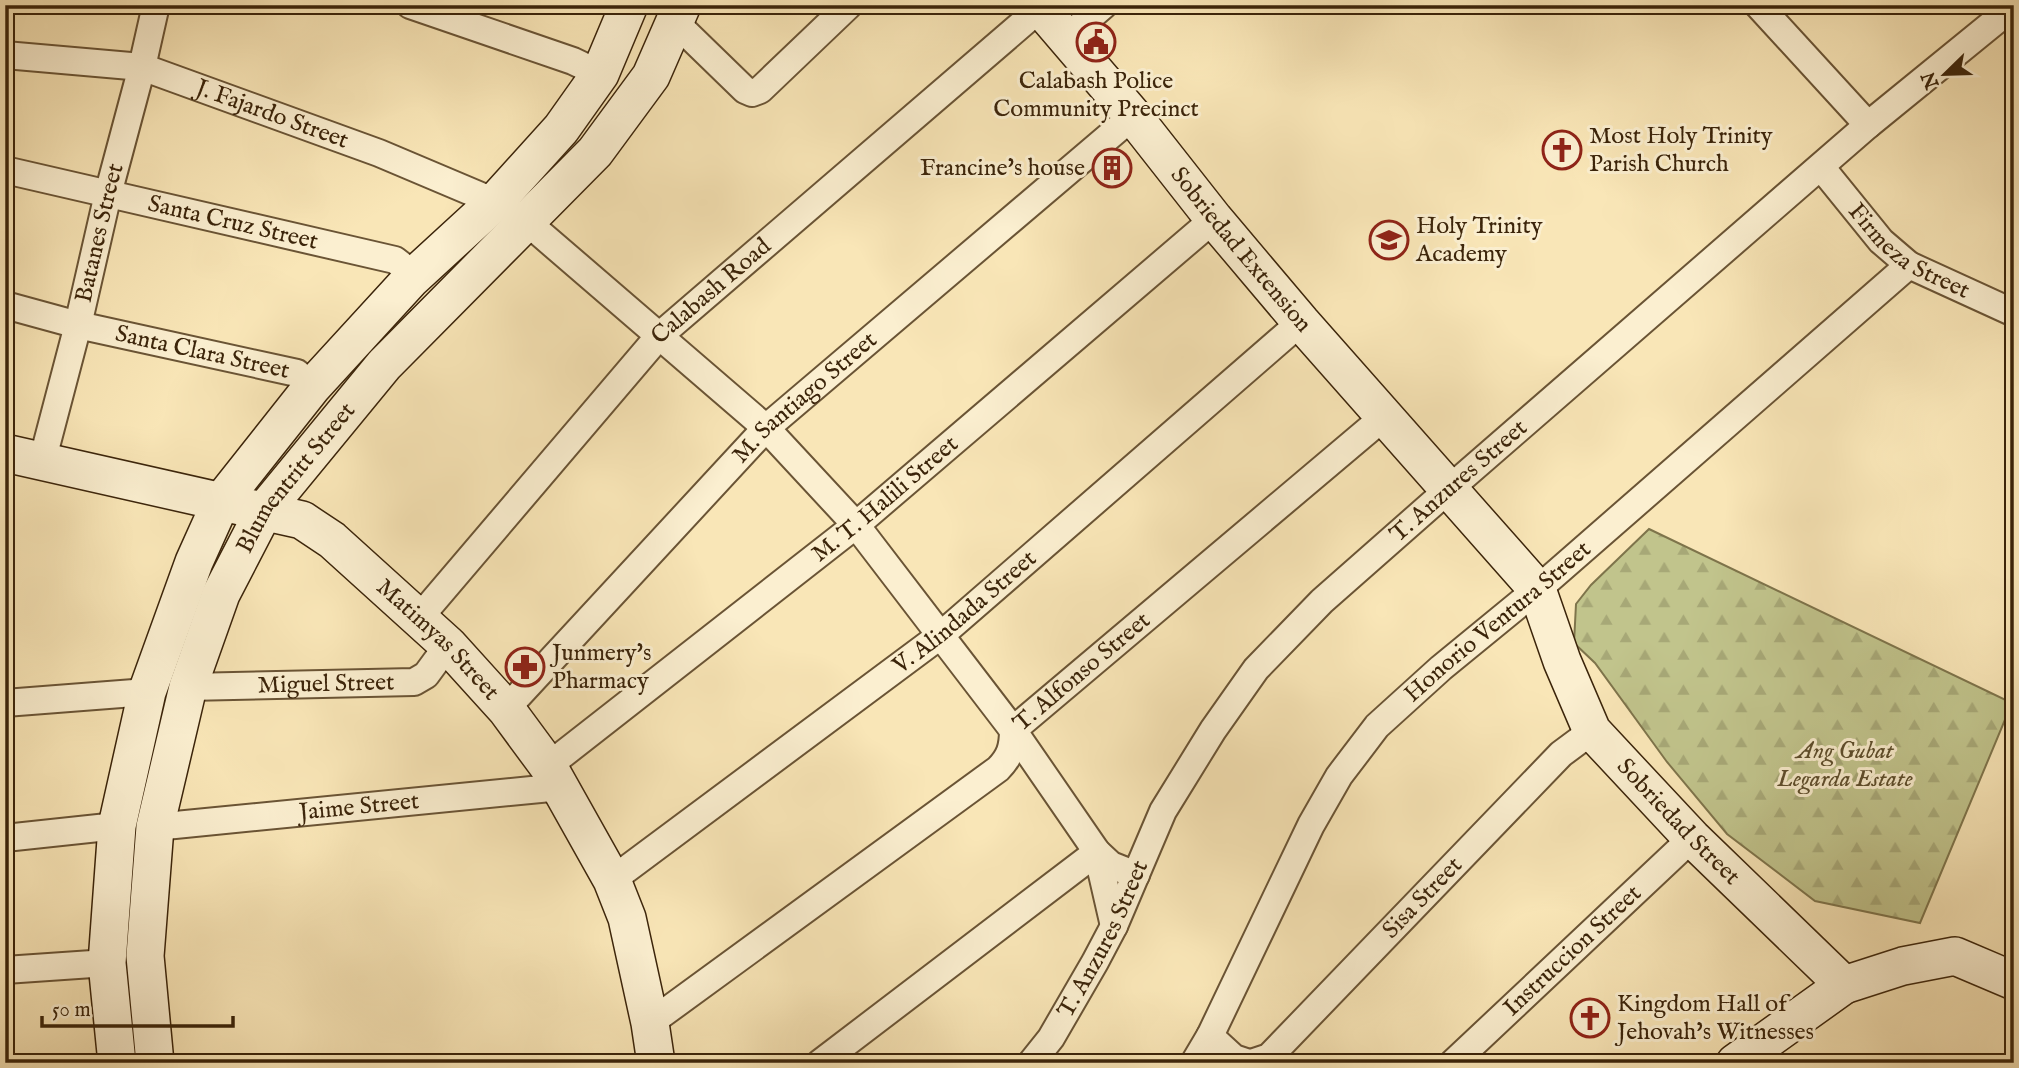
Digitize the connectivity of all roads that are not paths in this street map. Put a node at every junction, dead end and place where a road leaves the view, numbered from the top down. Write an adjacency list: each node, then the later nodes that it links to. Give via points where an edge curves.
1 (156, 5): 12 (street, Batanes Street)
2 (410, 5): 13 (street, via 573,61)
3 (629, 5): 13 (street, Blumentritt Street)
4 (849, 5): 9 (street, via 752,93)
5 (1104, 5): 10 (street)
6 (1041, 6): 10 (street, Sobriedad Extension); 28 (street, Calabash Road)
7 (2014, 6): 15 (street, T. Anzures Street)
8 (1766, 8): 15 (street)
9 (679, 14): 21 (street, Blumentritt Street, via 651,76 603,142)
10 (1067, 37): 14 (street, Sobriedad Extension)
11 (5, 55): 12 (street, J. Fajardo Street)
12 (142, 67): 18 (street, Batanes Street); 19 (street, J. Fajardo Street, via 380,153)
13 (600, 75): 19 (street, Blumentritt Street, via 561,129)
14 (1133, 116): 20 (street, Sobriedad Extension); 31 (street, M. Santiago Street)
15 (1868, 125): 16 (street, T. Anzures Street)
16 (1821, 167): 22 (street, Firmeza Street, via 1881,241); 34 (street, T. Anzures Street)
17 (5, 170): 18 (street, Santa Cruz Street)
18 (108, 194): 23 (street, Santa Cruz Street, via 395,260); 27 (street, Batanes Street)
19 (495, 202): 21 (street, J. Fajardo Street); 23 (street, Blumentritt Street)
20 (1214, 219): 26 (street, Sobriedad Extension); 37 (street, M. T. Halili Street)
21 (527, 222): 28 (street, J. Fajardo Street); 36 (street, Blumentritt Street, via 384,365)
22 (1909, 265): 25 (street, Firmeza Street); 38 (street, Honorio Ventura Street)
23 (411, 279): 29 (street, Blumentritt Street)
24 (5, 305): 27 (street, Santa Clara Street)
25 (2014, 313)
26 (1301, 322): 30 (street, Sobriedad Extension); 40 (street, V. Alindada Street)
27 (78, 326): 29 (street, Santa Clara Street, via 297,373); 33 (street, Batanes Street)
28 (659, 336): 31 (street, J. Fajardo Street); 39 (street, Calabash Road)
29 (312, 387): 35 (street, Blumentritt Street)
30 (1385, 416): 34 (street, Sobriedad Extension); 46 (street, T. Alfonso Street)
31 (766, 428): 37 (street, J. Fajardo Street); 45 (street, M. Santiago Street)
32 (5, 453): 33 (street, Matimyas Street)
33 (42, 462): 35 (street, Matimyas Street)
34 (1448, 490): 38 (street, Sobriedad Street); 54 (street, T. Anzures Street, via 1322,601 1256,669 1163,811)
35 (221, 502): 36 (street, Matimyas Street); 43 (street, Blumentritt Street)
36 (264, 511): 39 (street, Matimyas Street, via 302,520 332,540); 42 (street, Blumentritt Street, via 221,594)
37 (856, 525): 40 (street, J. Fajardo Street); 48 (street, M. T. Halili Street)
38 (1537, 589): 47 (street, Sobriedad Street); 62 (street, Honorio Ventura Street, via 1377,726 1339,776)
39 (419, 618): 41 (street, Matimyas Street)
40 (941, 635): 46 (street, J. Fajardo Street); 55 (street, V. Alindada Street)
41 (448, 645): 42 (street, Miguel Street, via 426,675 414,682); 45 (street, Matimyas Street)
42 (188, 687): 50 (street, Blumentritt Street)
43 (147, 692): 44 (street); 49 (street, Blumentritt Street)
44 (5, 703)
45 (506, 709): 48 (street, Matimyas Street)
46 (1013, 730): 53 (street, J. Fajardo Street); 61 (street, T. Alfonso Street, via 1013,746 998,769)
47 (1592, 732): 52 (street, Sobriedad Street); 70 (street, Sisa Street, via 1562,754 1269,1057)
48 (554, 776): 50 (street, Jaime Street); 55 (street, Matimyas Street)
49 (117, 826): 51 (street); 57 (street, Blumentritt Street)
50 (155, 827): 65 (street, Blumentritt Street, via 145,956)
51 (5, 838)
52 (1692, 838): 60 (street, Sobriedad Street); 71 (street, Instruccion Street)
53 (1097, 852): 54 (street, via 1111,865); 56 (street); 67 (street, T. Anzures Street)
54 (1136, 875): 56 (street, T. Anzures Street)
55 (612, 880): 61 (street, Matimyas Street, via 627,918)
56 (1114, 926): 68 (street, T. Anzures Street, via 1074,1002)
57 (107, 963): 58 (street); 64 (street, Blumentritt Street)
58 (5, 970)
59 (2014, 981): 60 (street, via 1955,956)
60 (1844, 985): 63 (street)
61 (650, 1023): 66 (street, Matimyas Street)
62 (1210, 1036): 69 (street, Honorio Ventura Street); 70 (street, Sisa Street, via 1234,1058)
63 (1742, 1061)
64 (117, 1063)
65 (155, 1063)
66 (656, 1063)
67 (820, 1063)
68 (1031, 1063)
69 (1194, 1063)
70 (1250, 1063)
71 (1453, 1063)

